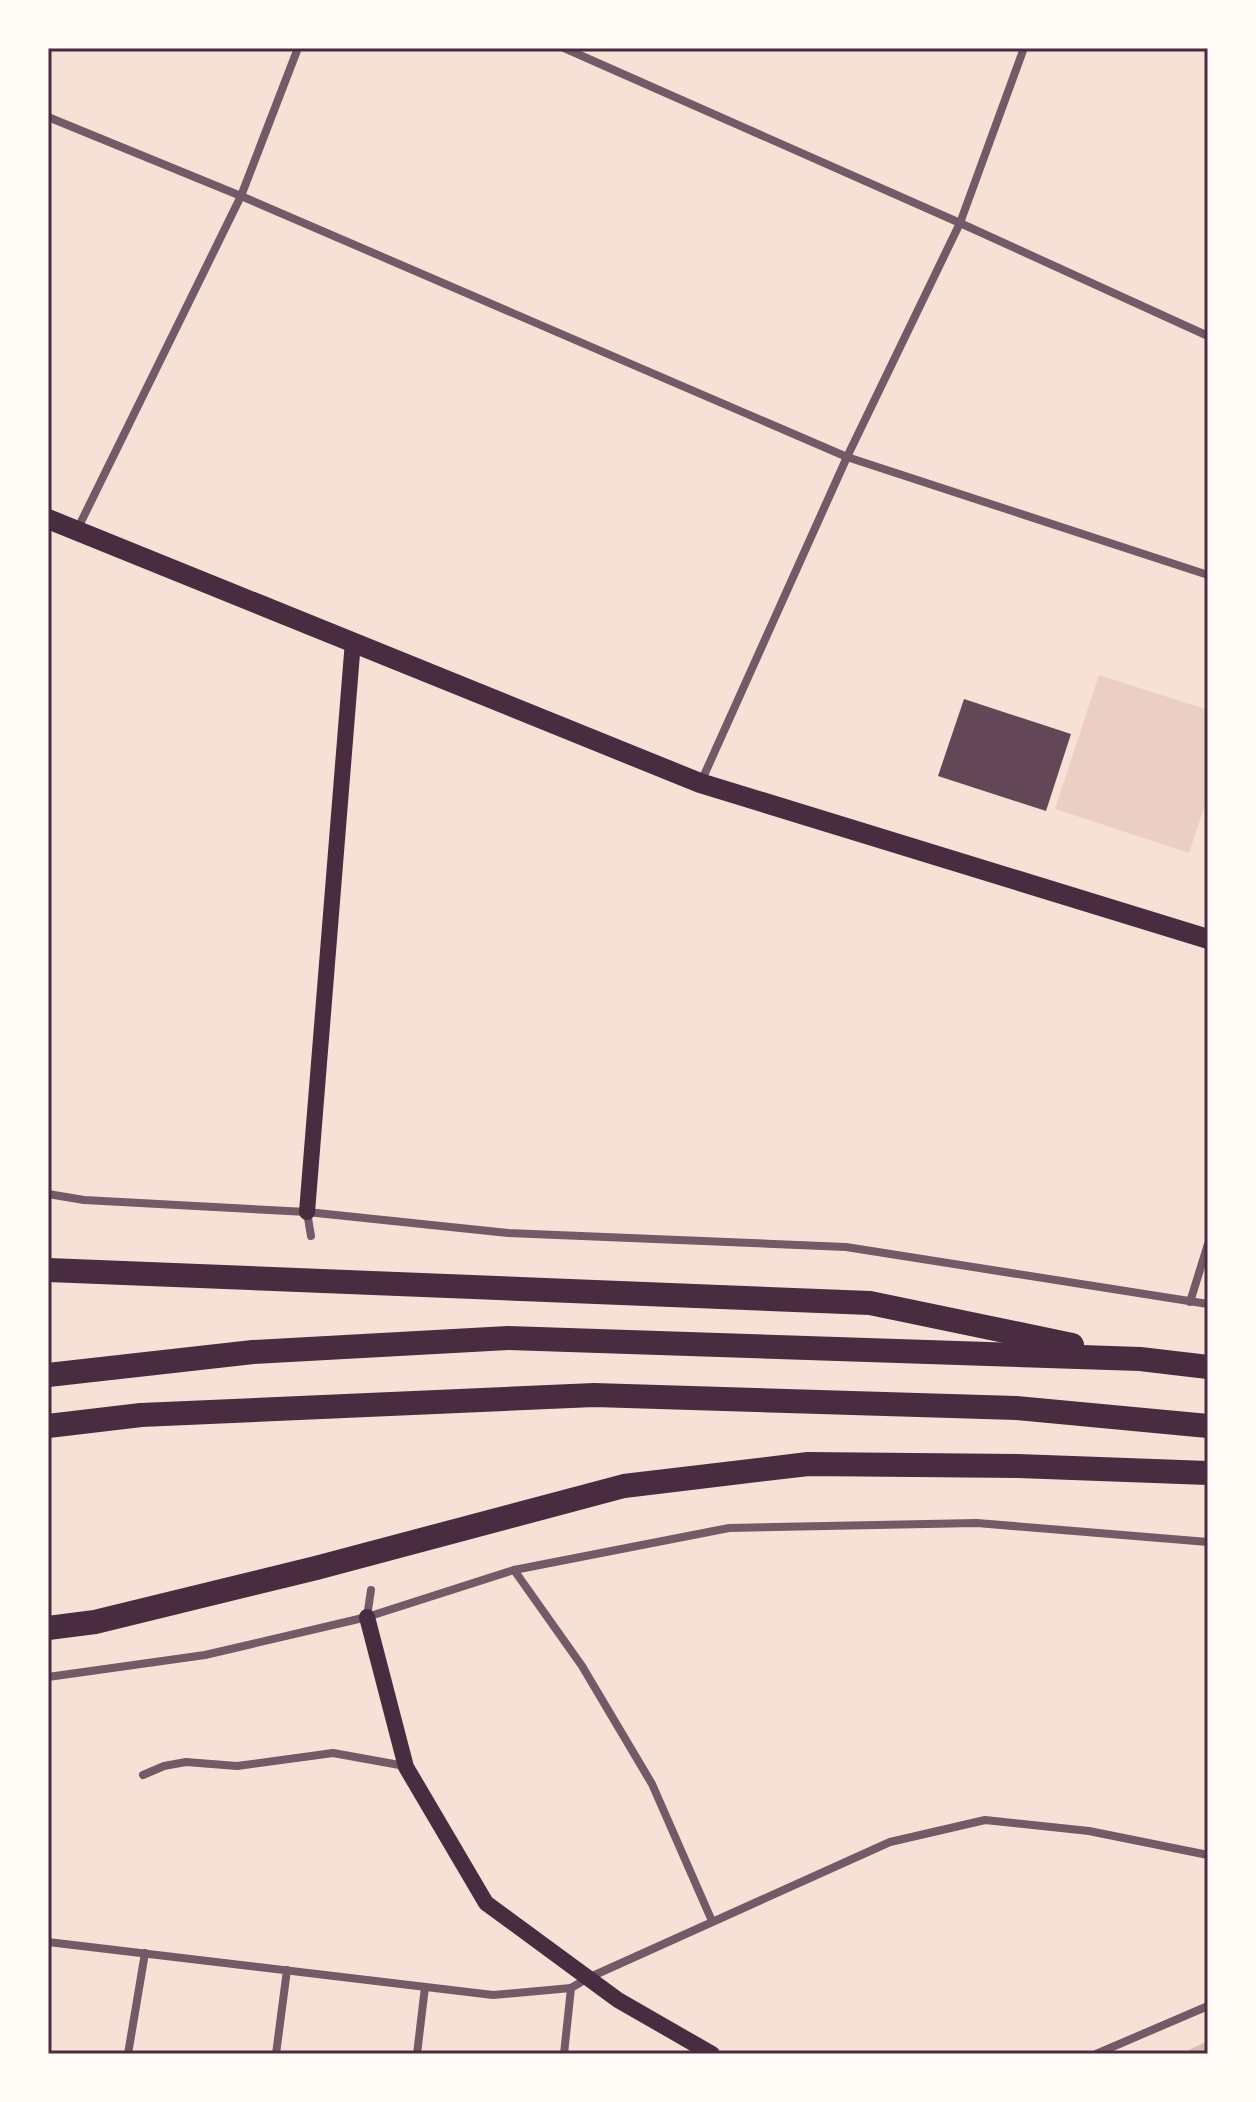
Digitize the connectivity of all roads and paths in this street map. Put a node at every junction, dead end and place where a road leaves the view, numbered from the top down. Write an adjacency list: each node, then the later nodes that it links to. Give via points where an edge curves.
1 (298, 48): 5 (street)
2 (564, 48): 6 (street)
3 (1024, 48): 6 (street)
4 (48, 117): 5 (street)
5 (241, 196): 8 (street); 10 (street)
6 (960, 223): 7 (street); 8 (street)
7 (1208, 336)
8 (847, 457): 11 (street); 13 (street)
9 (48, 519): 10 (main road)
10 (76, 531): 12 (main road)
11 (1208, 575)
12 (353, 641): 13 (main road); 16 (main road)
13 (700, 783): 14 (main road)
14 (1208, 939)
15 (48, 1194): 16 (street)
16 (307, 1212): 17 (street); 20 (street, via 508,1233 846,1247)
17 (311, 1236)
18 (1208, 1244): 20 (street)
19 (55, 1268): 22 (highway, via 870,1303)
20 (1190, 1302): 21 (street)
21 (1208, 1304)
22 (1140, 1359): 23 (highway); 24 (highway, via 508,1338 253,1352)
23 (1208, 1367)
24 (48, 1375)
25 (48, 1426): 26 (highway, via 141,1415 594,1395 1016,1408)
26 (1208, 1426)
27 (1208, 1473): 32 (highway, via 808,1464 624,1486 316,1568 95,1622)
28 (1207, 1545): 29 (street, via 977,1523 729,1528)
29 (514, 1570): 31 (street); 37 (street, via 582,1666 652,1784)
30 (371, 1590): 31 (street)
31 (367, 1617): 33 (street, via 205,1655); 34 (main road)
32 (48, 1628)
33 (48, 1677)
34 (406, 1767): 35 (street, via 323,1753 237,1766 186,1762); 41 (main road, via 486,1903)
35 (143, 1775)
36 (1208, 1855): 37 (street, via 1089,1831 985,1820 890,1842)
37 (712, 1921): 41 (street)
38 (48, 1942): 39 (street)
39 (145, 1953): 40 (street); 45 (street)
40 (287, 1970): 42 (street); 46 (street)
41 (588, 1978): 43 (street); 49 (main road)
42 (425, 1987): 43 (street, via 505,1995); 47 (street)
43 (571, 1988): 48 (street)
44 (1208, 2006): 50 (street)
45 (128, 2054)
46 (276, 2054)
47 (417, 2054)
48 (564, 2054)
49 (712, 2054)
50 (1096, 2054)

